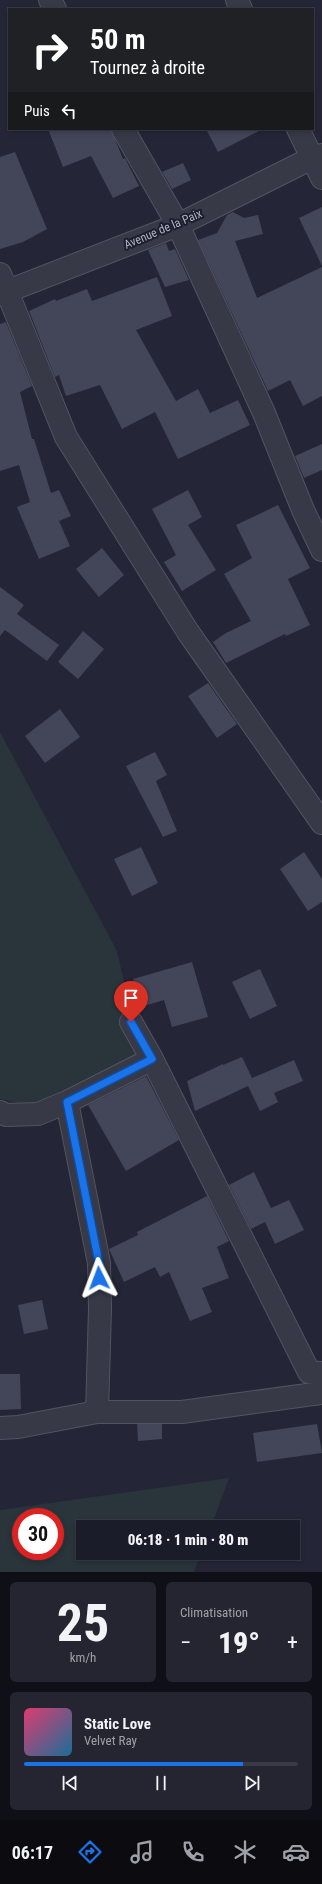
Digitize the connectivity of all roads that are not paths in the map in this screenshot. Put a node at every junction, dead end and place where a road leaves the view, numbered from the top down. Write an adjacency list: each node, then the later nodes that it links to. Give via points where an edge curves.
1 (124, 130): 5 (street)
2 (299, 130): 3 (street)
3 (317, 156): 4 (street); 5 (street, Avenue de la Paix)
4 (322, 178)
5 (178, 225): 6 (street, Avenue de la Paix); 7 (street, via 264,412 303,510)
6 (2, 286): 8 (street, via 66,437 188,632)
7 (322, 550)
8 (322, 823)
9 (131, 1022): 10 (street)
10 (152, 1059): 11 (street); 13 (street, via 309,1372 321,1373)
11 (67, 1102): 12 (street, via 38,1114 6,1115); 15 (street, via 99,1263)
12 (0, 1112)
13 (322, 1378)
14 (322, 1393): 15 (street, via 182,1412)
15 (97, 1412): 16 (street)
16 (0, 1428)

